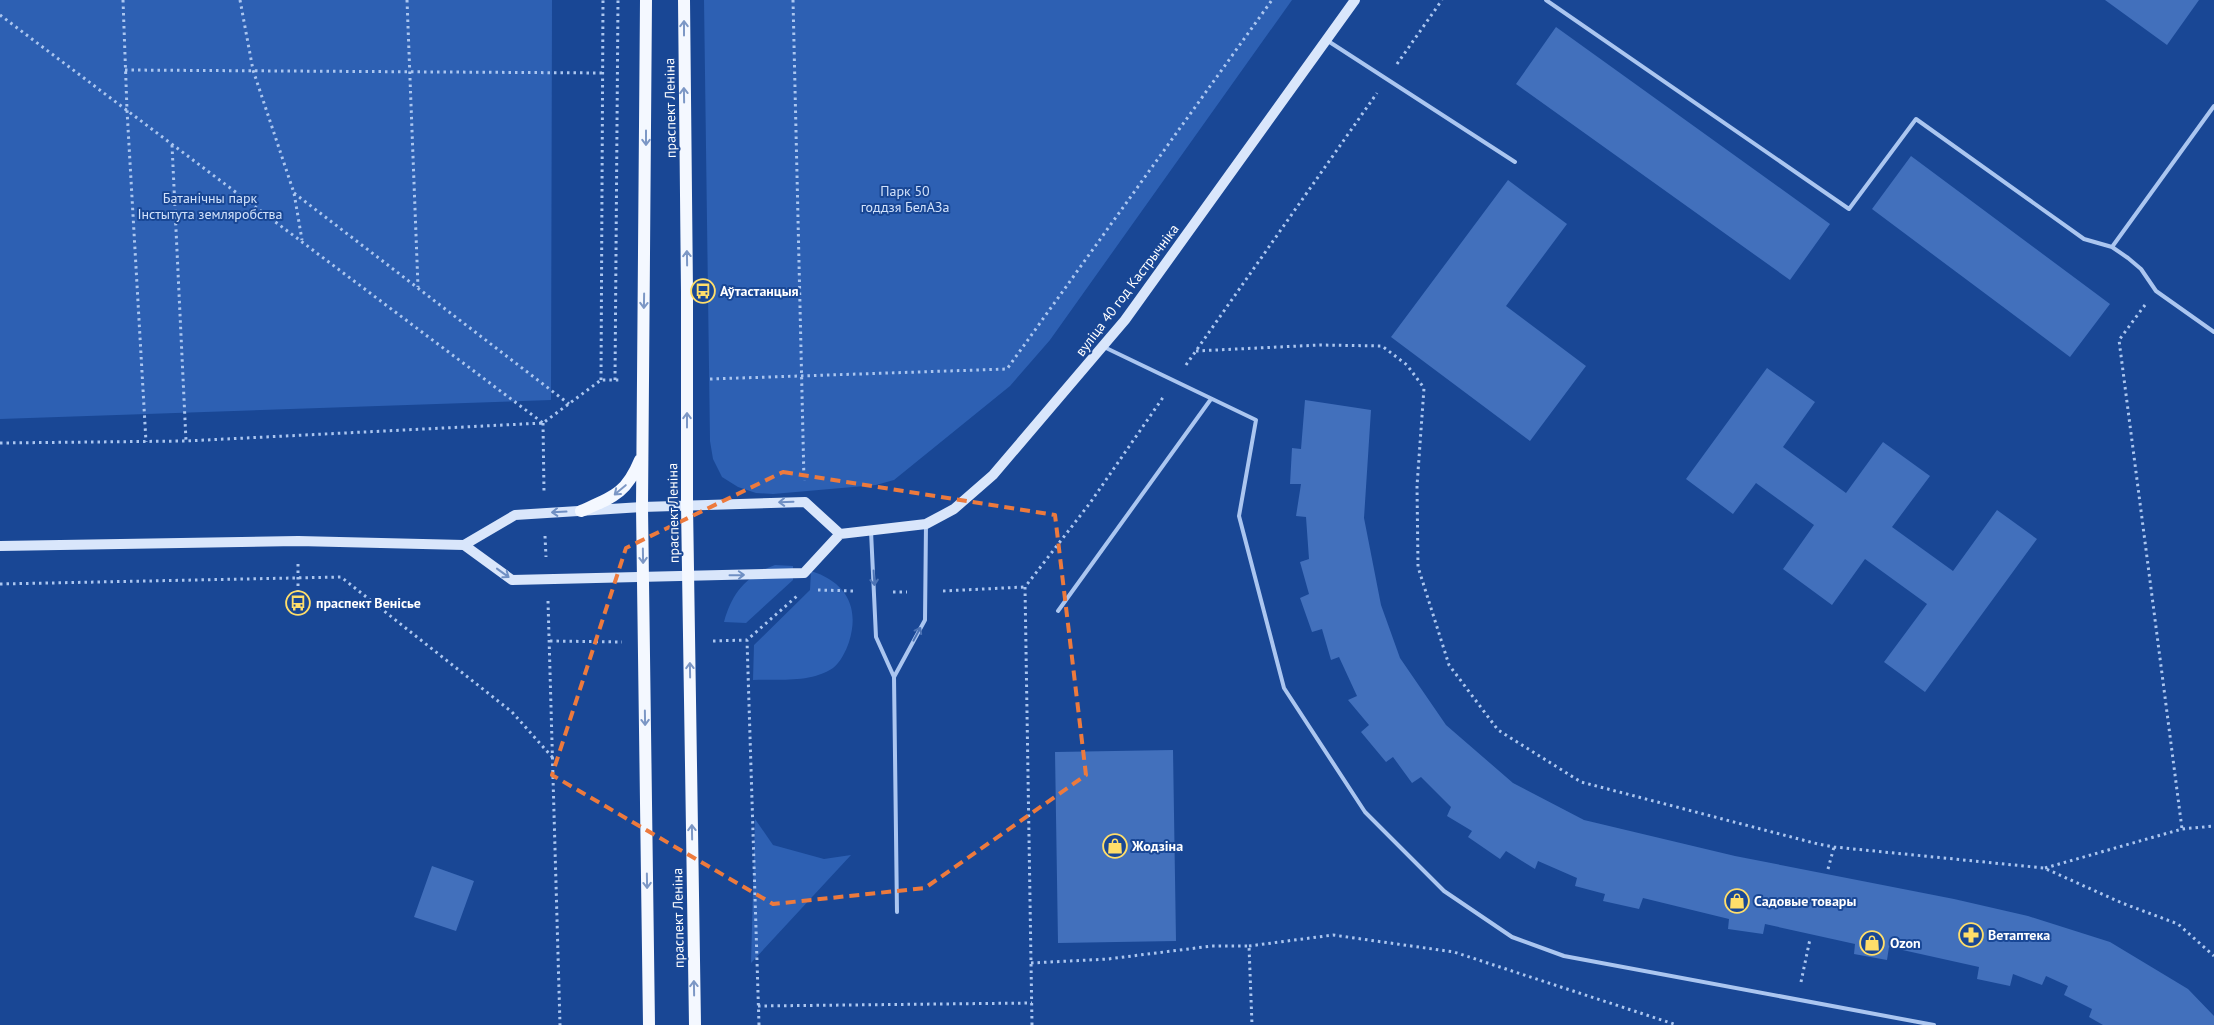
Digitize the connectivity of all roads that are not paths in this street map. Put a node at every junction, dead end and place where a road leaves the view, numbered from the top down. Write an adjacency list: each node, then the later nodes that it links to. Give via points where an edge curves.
1 (646, 0): 12 (main road, праспект Леніна, one-way to 12)
2 (684, 0): 13 (main road, праспект Леніна, one-way to 2)
3 (1355, 0): 5 (main road, вуліца 40 год Кастрычніка)
4 (1546, 0): 8 (lane, via 1849,209 1916,119 2084,239)
5 (1326, 40): 7 (lane); 10 (main road, вуліца 40 год Кастрычніка)
6 (2214, 106): 8 (lane)
7 (1514, 162)
8 (2112, 248): 9 (lane, via 2141,269 2156,291)
9 (2214, 332)
10 (1103, 347): 11 (lane); 16 (main road, вуліца 40 год Кастрычніка, via 993,475 954,509)
11 (1211, 398): 23 (lane); 28 (lane, via 1256,420 1239,516 1284,688 1365,812 1444,891 1512,937 1564,956)
12 (643, 453): 14 (main road, праспект Леніна); 15 (main road, one-way to 15, via 624,488)
13 (687, 505): 14 (main road); 18 (main road, one-way to 13, via 804,502); 21 (main road, праспект Леніна)
14 (642, 507): 15 (main road); 22 (main road, праспект Леніна, one-way to 22)
15 (581, 511): 19 (main road, one-way to 19, via 516,514)
16 (926, 524): 17 (main road, вуліца 40 год Кастрычніка); 24 (lane, one-way to 16, via 925,620)
17 (871, 530): 18 (main road, вуліца 40 год Кастрычніка); 24 (lane, one-way to 24, via 876,637)
18 (840, 534): 21 (main road, one-way to 18, via 804,573)
19 (464, 545): 20 (main road, via 298,542); 22 (main road, one-way to 22, via 512,580)
20 (0, 546)
21 (688, 576): 22 (main road); 27 (main road, праспект Леніна, one-way to 21)
22 (643, 577): 26 (main road, праспект Леніна, one-way to 26)
23 (1058, 611)
24 (894, 677): 25 (lane)
25 (896, 912)
26 (649, 1025)
27 (695, 1025)
28 (1934, 1025)

